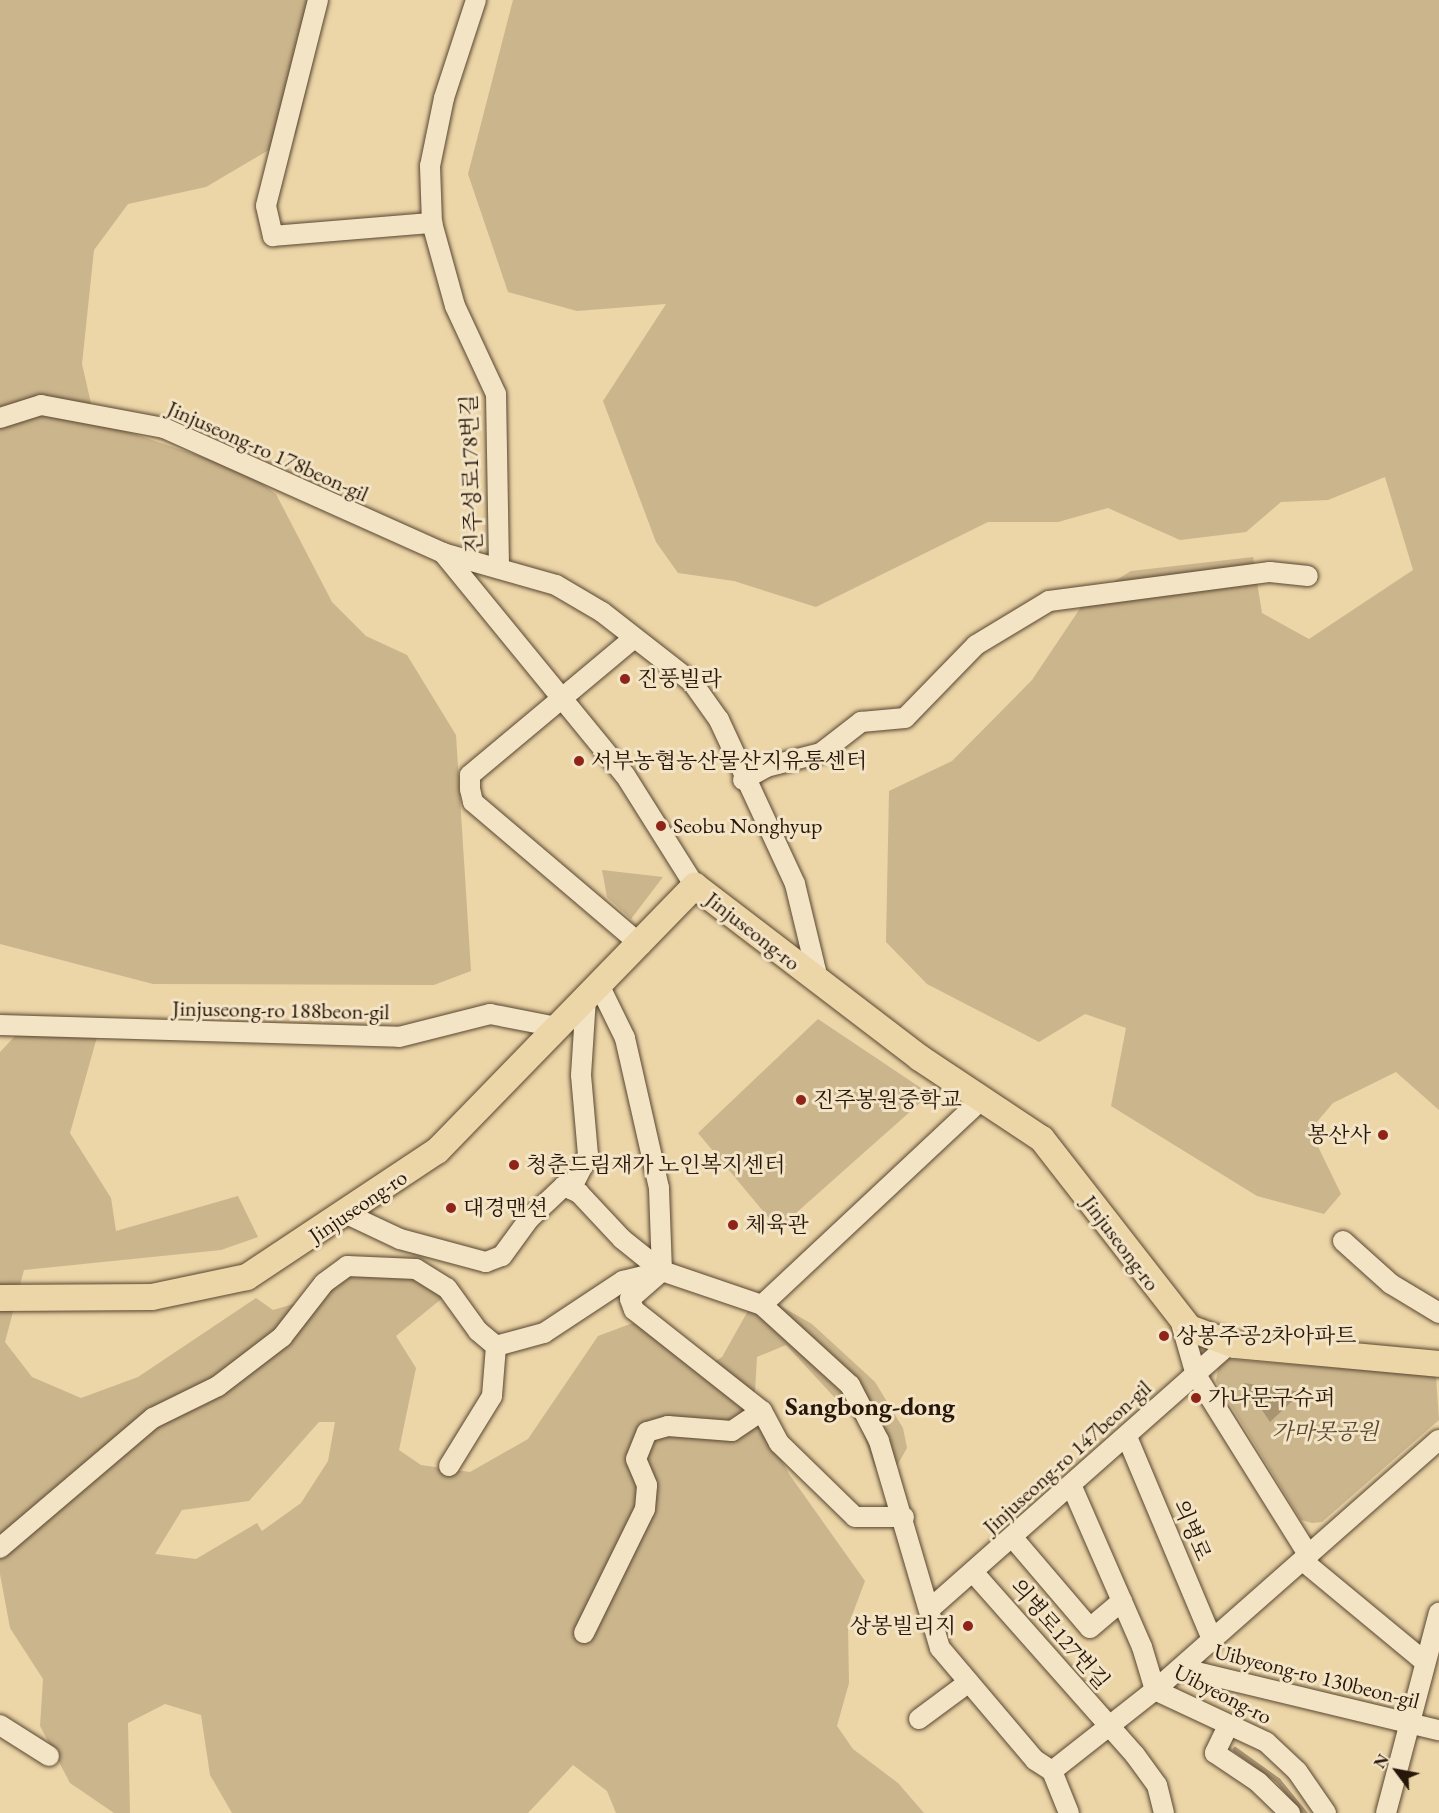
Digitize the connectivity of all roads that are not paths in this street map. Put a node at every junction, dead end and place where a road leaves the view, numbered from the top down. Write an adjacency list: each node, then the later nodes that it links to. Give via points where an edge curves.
1 (318, 0): 3 (street, via 266,206 273,236)
2 (476, 0): 3 (street, 진주성로178번길, via 444,98 430,166)
3 (432, 223): 6 (street, 진주성로178번길, via 454,306 496,394)
4 (0, 418): 5 (street, Jinjuseong-ro 178beon-gil, via 41,405 164,428)
5 (443, 553): 6 (street, Jinjuseong-ro 178beon-gil); 9 (street, Jinjuseong-ro 178beon-gil)
6 (499, 568): 8 (street, Jinjuseong-ro 178beon-gil, via 556,585)
7 (1308, 576): 10 (street, via 1270,572 1049,601 976,645 905,718 861,723 821,753 766,767)
8 (634, 638): 9 (street); 10 (street, Jinjuseong-ro 178beon-gil, via 692,682 719,720)
9 (565, 698): 11 (street, Jinjuseong-ro 178beon-gil, via 625,775); 12 (street, via 470,775 473,802)
10 (743, 780): 13 (street, Jinjuseong-ro 178beon-gil, via 795,884)
11 (695, 886): 12 (main road, Jinjuseong-ro); 13 (main road, Jinjuseong-ro)
12 (641, 945): 14 (main road, Jinjuseong-ro)
13 (819, 982): 17 (main road, Jinjuseong-ro)
14 (593, 991): 16 (main road, Jinjuseong-ro); 18 (street, via 581,1096 588,1155); 21 (street, via 625,1038 646,1114 659,1188)
15 (0, 1024): 16 (street, Jinjuseong-ro 188beon-gil, via 399,1037 490,1014)
16 (557, 1027): 19 (main road, Jinjuseong-ro, via 438,1151)
17 (983, 1098): 23 (street); 25 (main road, Jinjuseong-ro, via 1042,1139)
18 (571, 1189): 19 (street, via 564,1186 502,1256 486,1262 400,1239); 21 (street)
19 (349, 1215): 22 (main road, Jinjuseong-ro, via 248,1277 152,1297)
20 (1342, 1241): 24 (street, via 1392,1284)
21 (662, 1270): 23 (street); 26 (street, via 623,1281 544,1333); 30 (street, via 630,1299 634,1310)
22 (0, 1298)
23 (762, 1305): 35 (street, via 850,1384 879,1440)
24 (1439, 1313)
25 (1179, 1316): 27 (main road, Jinjuseong-ro, via 1189,1328); 29 (street)
26 (496, 1346): 33 (street, via 492,1396); 37 (street, via 478,1331 447,1288 416,1269 347,1266 324,1283 282,1336 218,1386 153,1418)
27 (1235, 1346): 28 (main road, Jinjuseong-ro); 29 (street, Jinjuseong-ro 147beon-gil, via 1229,1344)
28 (1439, 1364)
29 (1196, 1375): 31 (street, Jinjuseong-ro 147beon-gil); 38 (street)
30 (762, 1411): 35 (street, via 779,1443 855,1517); 43 (street, via 732,1431 668,1426 647,1432 636,1459 647,1485 645,1509)
31 (1127, 1437): 34 (street, Jinjuseong-ro 147beon-gil); 44 (street, 의병로)
32 (1436, 1449): 38 (street, Uibyeong-ro)
33 (449, 1466)
34 (1072, 1487): 36 (street, Jinjuseong-ro 147beon-gil); 40 (street)
35 (904, 1517): 41 (street)
36 (1013, 1538): 39 (street, Jinjuseong-ro 147beon-gil); 40 (street, via 1090,1628)
37 (0, 1548)
38 (1306, 1558): 44 (street, Uibyeong-ro); 45 (street)
39 (973, 1572): 41 (street, Jinjuseong-ro 147beon-gil); 53 (street, 의병로127번길)
40 (1122, 1600): 48 (street)
41 (931, 1608): 47 (street, via 940,1648)
42 (1439, 1616): 45 (street)
43 (584, 1633)
44 (1213, 1642): 46 (street, Uibyeong-ro)
45 (1424, 1661): 50 (street)
46 (1184, 1669): 48 (street, Uibyeong-ro); 50 (street, Uibyeong-ro 130beon-gil)
47 (969, 1682): 49 (street); 56 (street, via 1035,1761)
48 (1155, 1689): 52 (street, Uibyeong-ro); 53 (street)
49 (919, 1719)
50 (1408, 1723): 54 (street, Uibyeong-ro 130beon-gil); 61 (street)
51 (0, 1725): 55 (street)
52 (1228, 1725): 59 (street, via 1215,1753 1258,1782); 60 (street, Uibyeong-ro, via 1266,1742 1297,1771)
53 (1111, 1728): 56 (street); 58 (street, 의병로127번길, via 1157,1785)
54 (1439, 1730)
55 (50, 1756)
56 (1052, 1771): 57 (street)
57 (1069, 1813)
58 (1164, 1813)
59 (1290, 1813)
60 (1326, 1813)
61 (1386, 1813)

